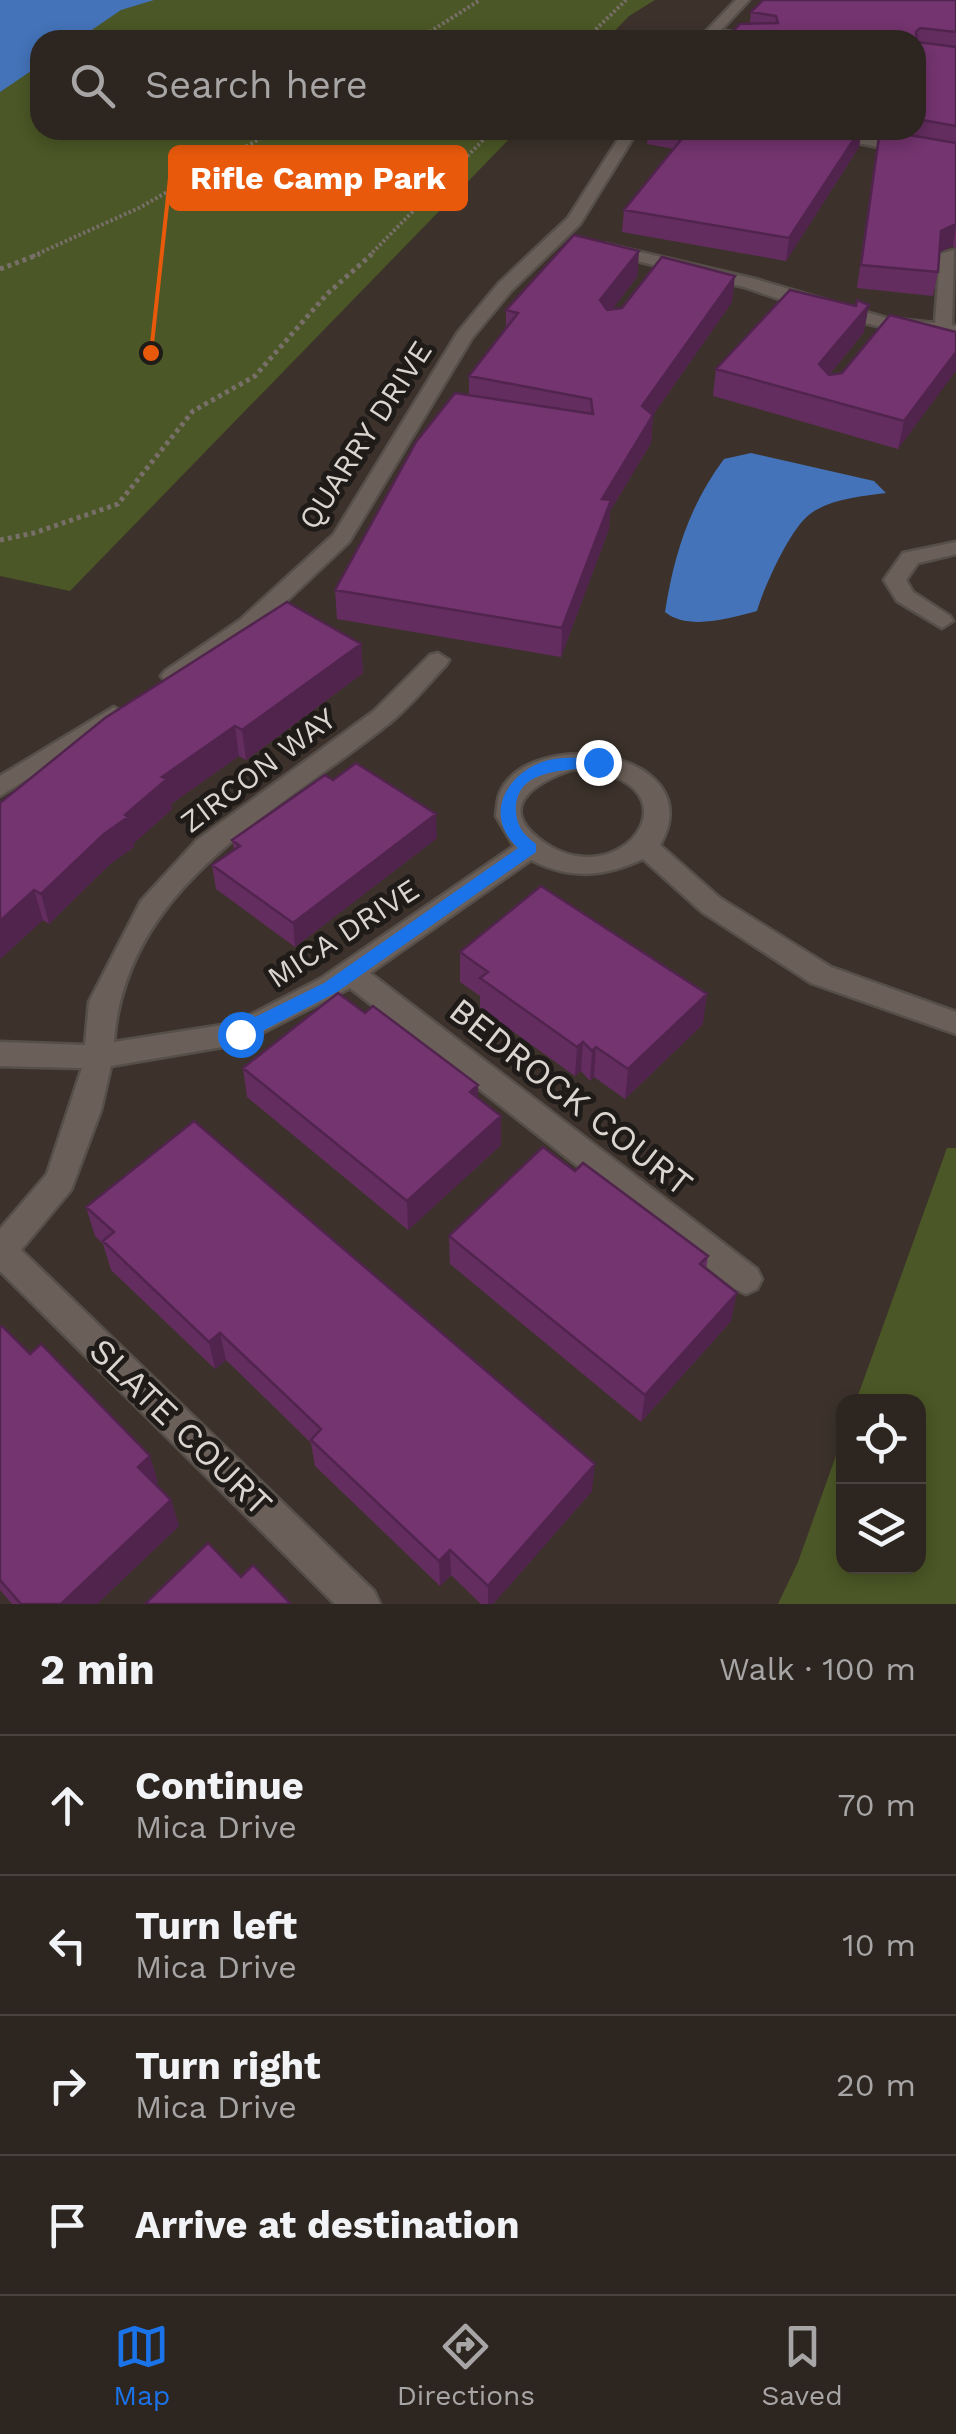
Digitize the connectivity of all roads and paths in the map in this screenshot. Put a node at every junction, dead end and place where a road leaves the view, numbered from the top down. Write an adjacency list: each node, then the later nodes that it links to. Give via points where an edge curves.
1 (480, 0): 4 (path)
2 (626, 0): 5 (path)
3 (742, 0): 6 (street)
4 (433, 30)
5 (595, 30)
6 (715, 30)
7 (257, 140): 14 (path, via 140,207)
8 (484, 140): 16 (path, via 327,294 255,376 193,411 118,504)
9 (625, 140): 12 (street, QUARRY DRIVE, via 574,221)
10 (856, 140): 11 (street)
11 (956, 157)
12 (574, 242): 15 (street, via 880,330); 20 (street, QUARRY DRIVE, via 505,287 464,336 432,406 342,538 248,626)
13 (948, 254): 15 (street)
14 (0, 269)
15 (950, 330)
16 (0, 540)
17 (956, 548): 18 (street, via 910,558 895,580 905,596)
18 (942, 621)
19 (438, 660): 26 (street, ZIRCON WAY, via 382,717 206,846 150,908 103,1002)
20 (0, 787)
21 (645, 846): 22 (street, via 608,864 584,866 559,863); 22 (street, via 659,812 641,781 621,769 574,761 529,774 514,788 509,823); 24 (street, via 711,905 821,976)
22 (530, 848): 23 (street, MICA DRIVE)
23 (350, 974): 26 (street, MICA DRIVE, via 240,1034); 28 (street, BEDROCK COURT)
24 (956, 1023)
25 (0, 1054): 26 (street, MICA DRIVE)
26 (98, 1057): 27 (street, ZIRCON WAY, via 60,1181)
27 (0, 1251): 29 (street, SLATE COURT)
28 (746, 1279)
29 (361, 1604)

